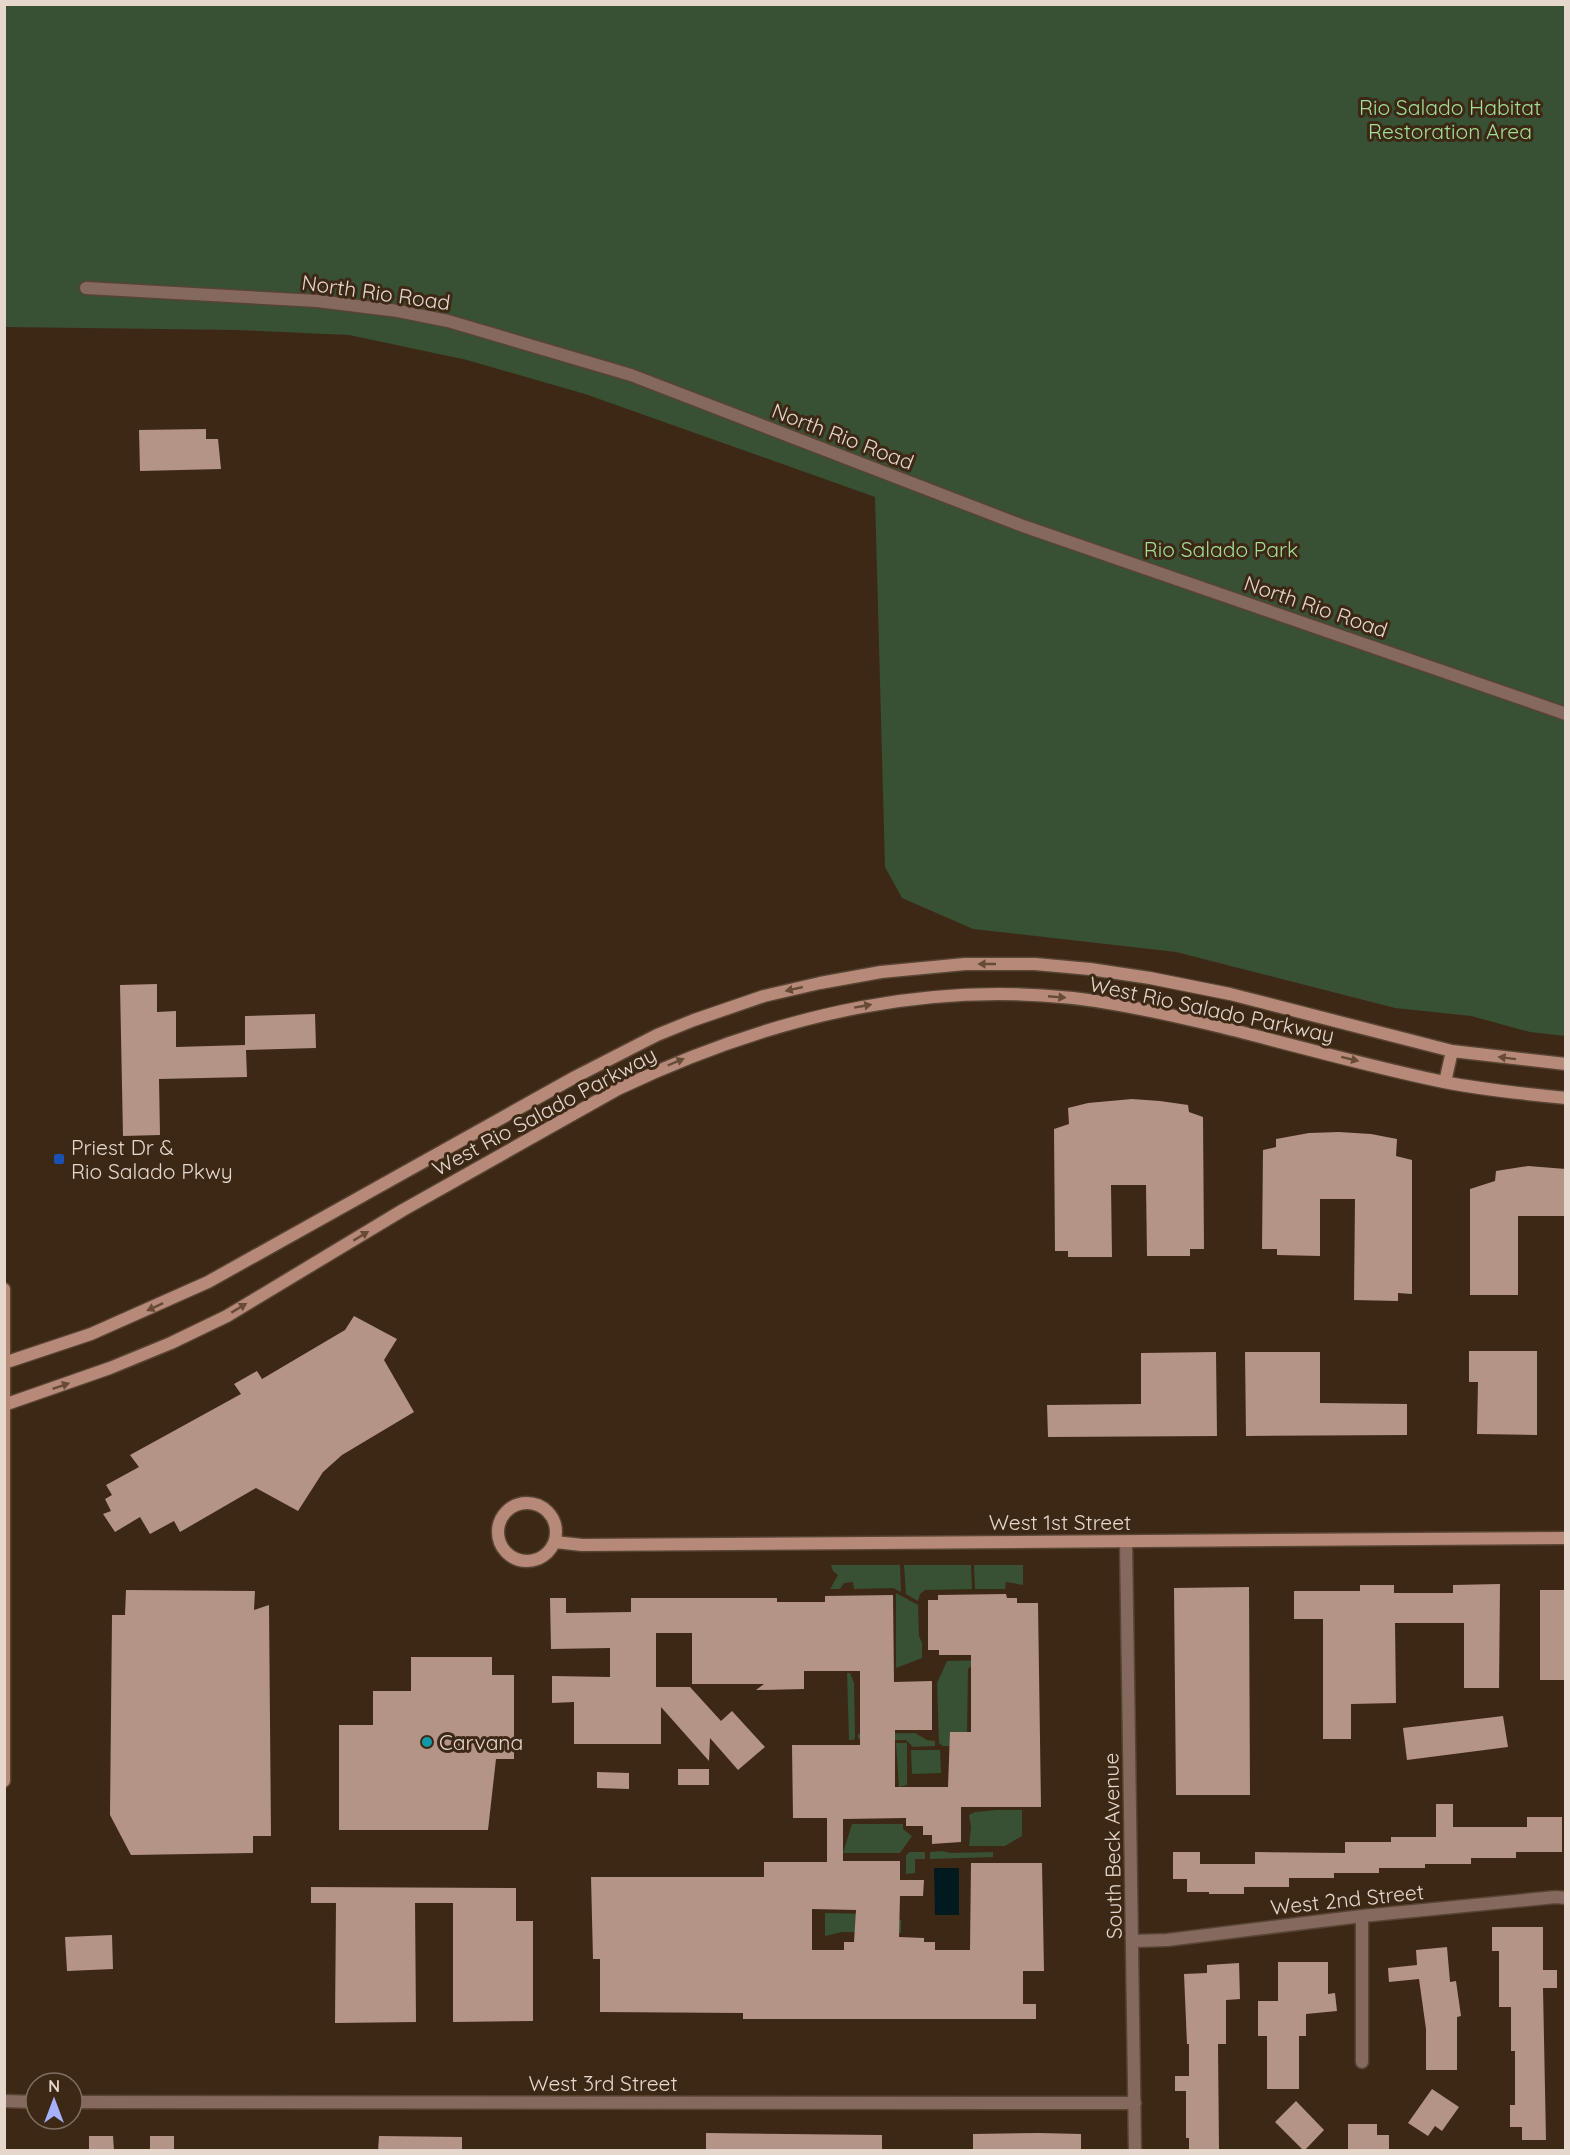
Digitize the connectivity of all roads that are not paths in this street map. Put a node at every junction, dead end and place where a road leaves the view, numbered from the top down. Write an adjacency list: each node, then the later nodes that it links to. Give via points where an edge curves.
1 (86, 288): 2 (street, North Rio Road, via 317,301 448,321 631,375 1023,526)
2 (1566, 714)
3 (1452, 1051): 4 (main road, West Rio Salado Parkway, one-way to 3); 5 (main road); 8 (main road, West Rio Salado Parkway, one-way to 8, via 1230,994 1090,969 965,964 820,983 764,996 657,1035 208,1281 111,1326)
4 (1566, 1064)
5 (1445, 1082): 6 (main road, West Rio Salado Parkway); 9 (main road, West Rio Salado Parkway, one-way to 5, via 120,1364 227,1316 403,1210 647,1075 761,1031 836,1011 967,994 1081,1000 1178,1017)
6 (1566, 1098)
7 (4, 1290): 8 (main road)
8 (5, 1363): 9 (main road)
9 (5, 1405): 13 (main road)
10 (1566, 1538): 12 (main road, West 1st Street)
11 (555, 1542): 11 (main road, via 555,1523 535,1504 525,1503 508,1510 498,1526 501,1545 514,1559 533,1561 543,1557); 12 (main road, West 1st Street)
12 (1126, 1542): 16 (street, South Beck Avenue)
13 (4, 1781)
14 (1566, 1898): 15 (street, West 2nd Street)
15 (1362, 1916): 16 (street, West 2nd Street); 17 (street)
16 (1133, 1941): 21 (street, South Beck Avenue)
17 (1362, 2062)
18 (4, 2102): 19 (street)
19 (24, 2102)
20 (84, 2102): 21 (street, West 3rd Street)
21 (1135, 2103): 22 (street, South Beck Avenue)
22 (1135, 2151)

